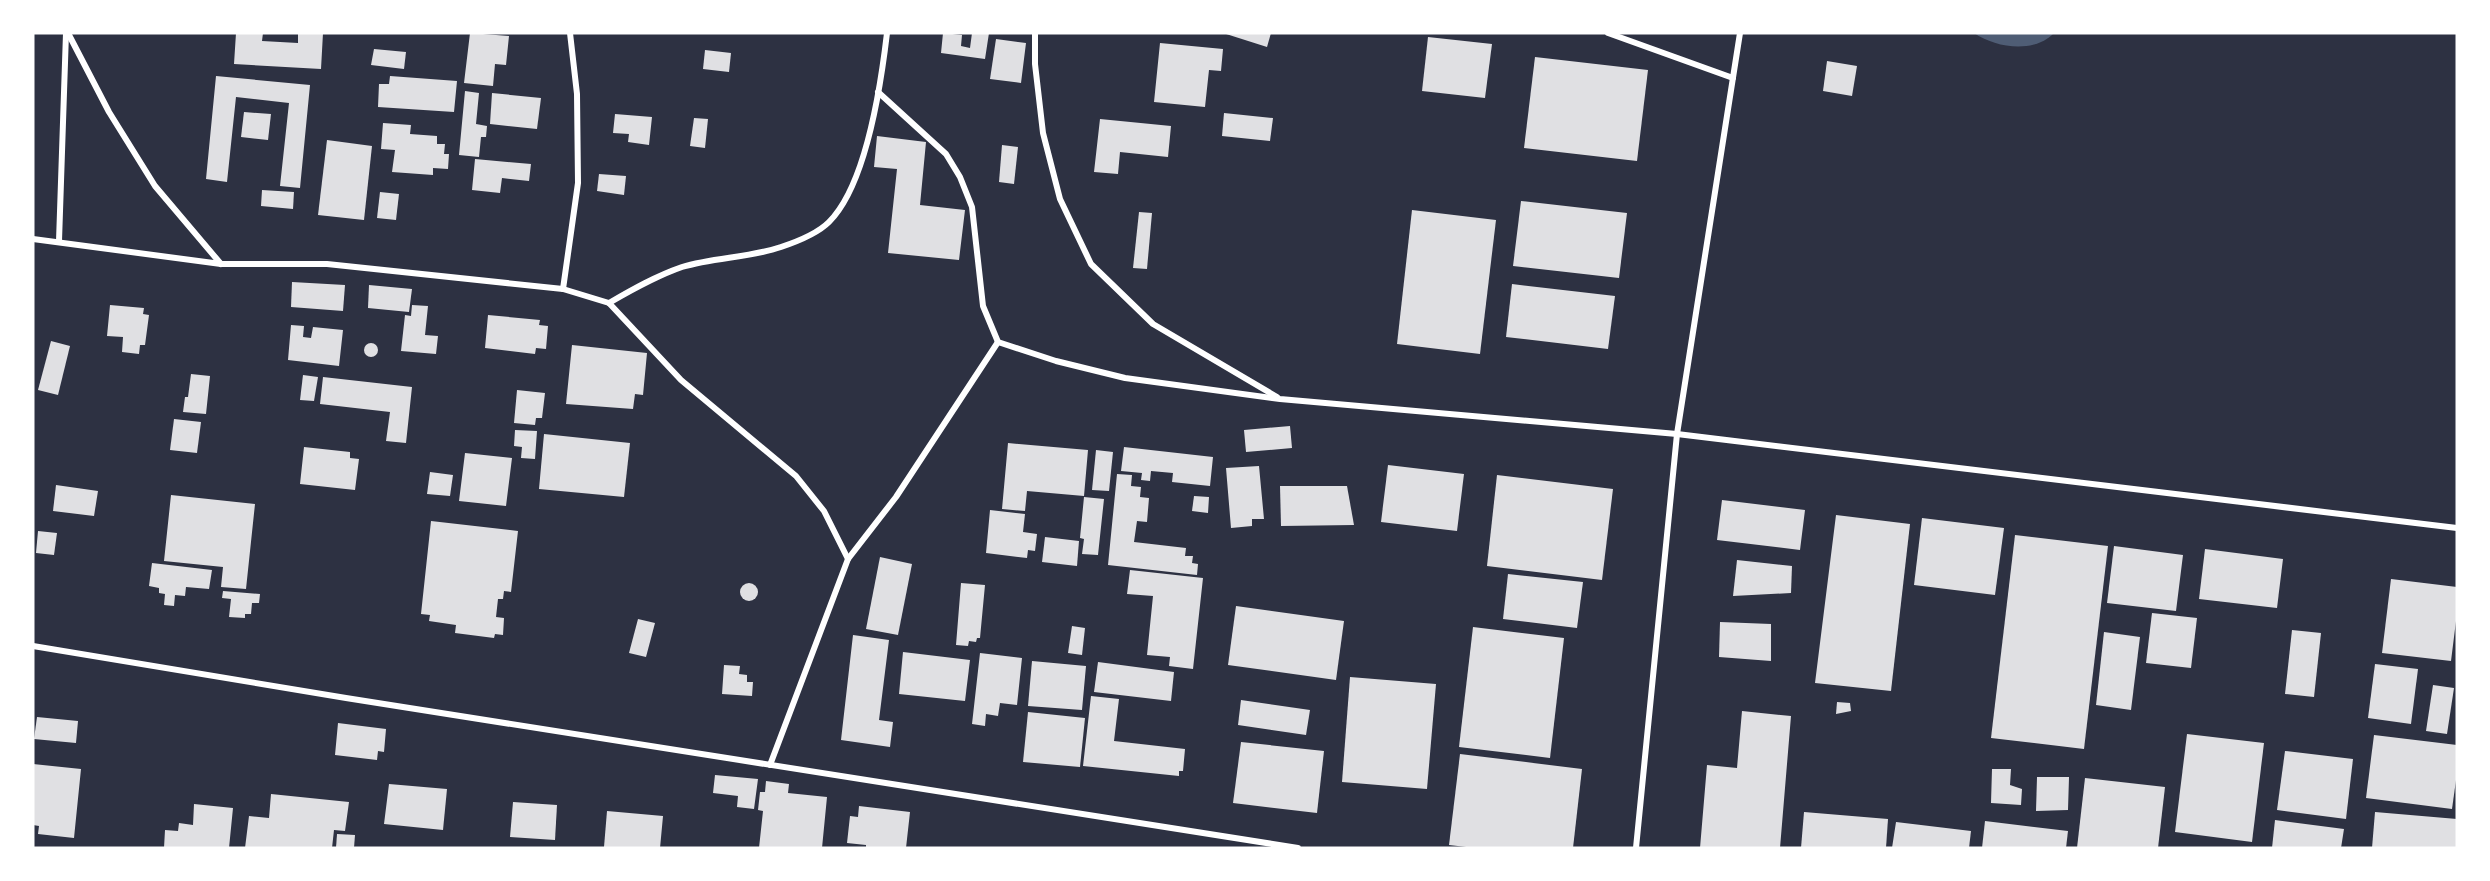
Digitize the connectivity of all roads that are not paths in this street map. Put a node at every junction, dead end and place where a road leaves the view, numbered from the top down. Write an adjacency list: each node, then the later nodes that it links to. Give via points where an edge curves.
1 (67, 33): 10 (street); 11 (street, via 154,186)
2 (570, 33): 12 (street, via 578,94 578,183)
3 (887, 33): 8 (street)
4 (1035, 33): 15 (street, via 1043,133 1060,199 1090,264 1153,324)
5 (1608, 33): 7 (street)
6 (1740, 33): 7 (street)
7 (1733, 78): 16 (street)
8 (878, 92): 13 (street, via 869,138 844,203 828,224 779,248 684,267); 14 (street, via 946,154 960,177 972,207 984,306)
9 (33, 239): 10 (street)
10 (58, 241): 11 (street)
11 (221, 264): 12 (street, via 327,264)
12 (563, 289): 13 (street)
13 (609, 303): 18 (street, via 681,380 795,476 824,511)
14 (998, 342): 15 (street, via 1125,378); 18 (street, via 896,496)
15 (1280, 399): 16 (street)
16 (1677, 434): 17 (street); 22 (street)
17 (2457, 528)
18 (848, 559): 20 (street)
19 (33, 646): 20 (street)
20 (770, 765): 21 (street)
21 (1299, 848)
22 (1636, 848)

